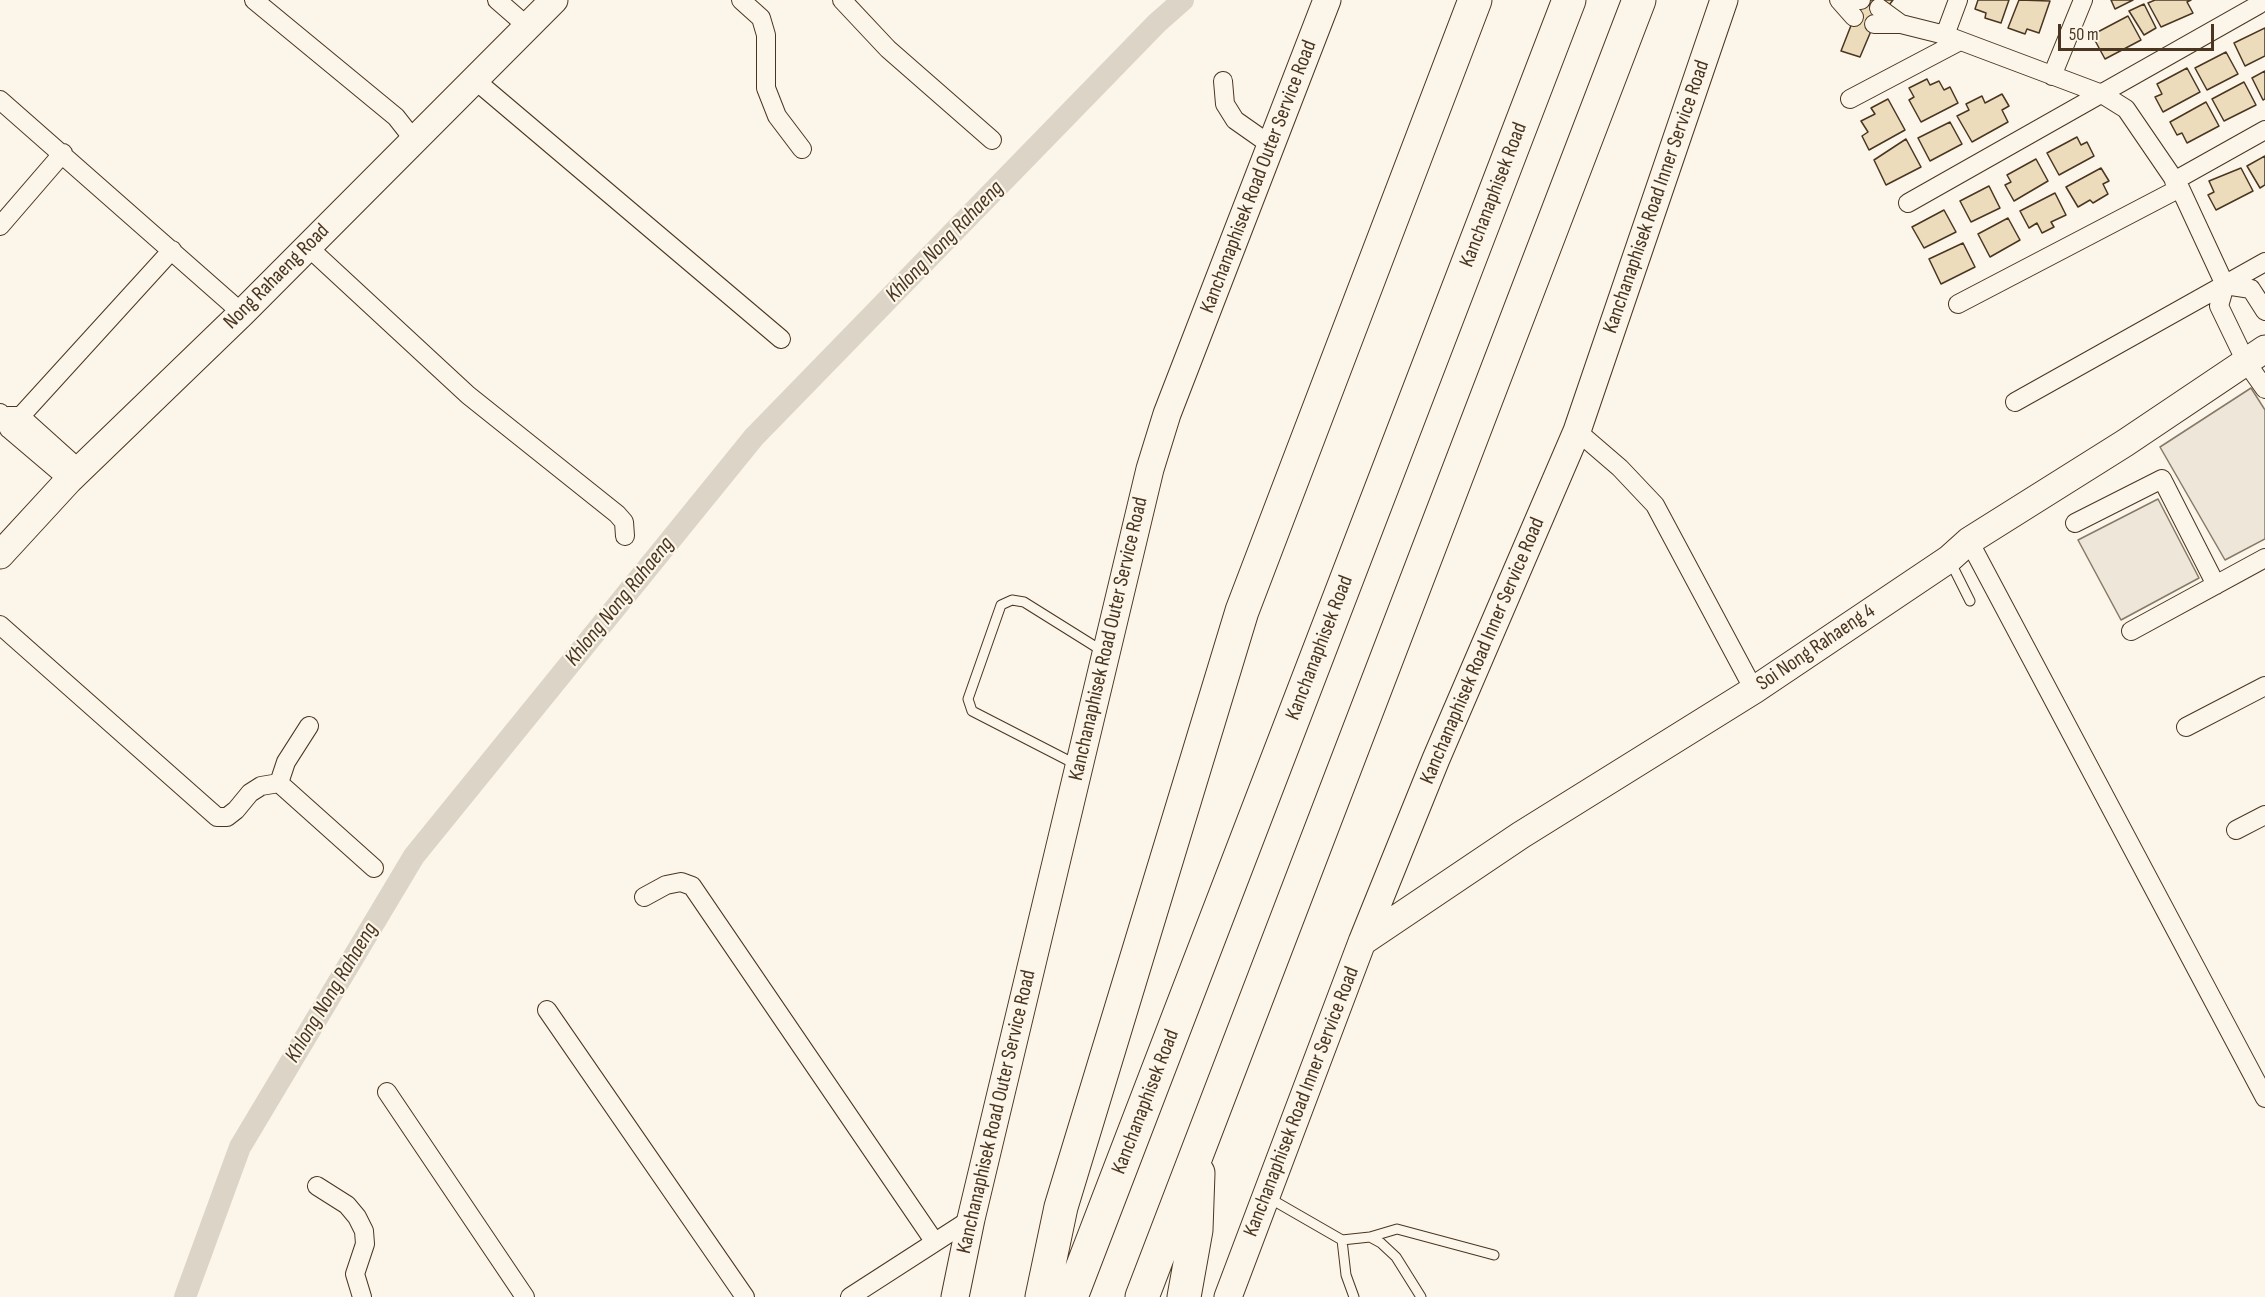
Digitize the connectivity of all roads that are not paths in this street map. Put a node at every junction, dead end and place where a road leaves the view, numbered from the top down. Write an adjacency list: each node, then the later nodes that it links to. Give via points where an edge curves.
1 (254, 0): 26 (street, via 396,117)
2 (497, 0): 17 (street)
3 (554, 0): 17 (main road, Nong Rahaeng Road)
4 (741, 0): 29 (street, via 761,18 766,35 766,88 777,116)
5 (842, 0): 27 (street, via 888,49)
6 (1327, 0): 28 (main road, Kanchanaphisek Road Outer Service Road)
7 (1475, 0): 86 (highway, via 1242,611 1061,1207)
8 (1569, 0): 87 (highway, Kanchanaphisek Road)
9 (1639, 0): 73 (highway)
10 (1724, 0): 46 (main road, Kanchanaphisek Road Inner Service Road)
11 (1839, 0): 15 (street)
12 (1958, 0): 18 (street)
13 (2083, 0): 19 (street)
14 (2258, 5): 22 (street)
15 (1858, 6)
16 (1876, 16): 18 (street)
17 (528, 27): 20 (main road, Nong Rahaeng Road)
18 (1952, 38): 19 (street); 23 (street)
19 (2052, 76): 22 (street)
20 (475, 80): 26 (main road, Nong Rahaeng Road); 41 (street)
21 (1222, 81): 28 (street, via 1225,104 1235,120)
22 (2102, 94): 31 (street, via 2126,110); 32 (street)
23 (1850, 99)
24 (0, 100): 30 (street)
25 (2265, 130): 31 (street)
26 (414, 140): 34 (main road, Nong Rahaeng Road)
27 (992, 140)
28 (1272, 146): 58 (main road, Kanchanaphisek Road Outer Service Road, via 1167,414)
29 (802, 149)
30 (63, 153): 33 (street); 35 (street)
31 (2177, 185): 37 (street); 38 (street)
32 (1908, 203)
33 (0, 226)
34 (307, 246): 40 (main road, Nong Rahaeng Road); 49 (street, via 468,395 616,514 624,522)
35 (172, 250): 40 (street); 45 (street)
36 (2265, 262): 37 (street)
37 (2225, 285): 39 (street, via 2252,289); 42 (street, via 2219,306); 44 (street)
38 (1958, 304)
39 (2265, 311)
40 (242, 313): 47 (main road, Nong Rahaeng Road)
41 (781, 339)
42 (2256, 356): 43 (street); 50 (main road, Soi Nong Rahaeng 4)
43 (2265, 389)
44 (2015, 402)
45 (8, 419): 47 (street)
46 (1577, 431): 60 (street, via 1655,505); 69 (main road, Kanchanaphisek Road Inner Service Road)
47 (74, 475): 51 (main road, Nong Rahaeng Road)
48 (2075, 523): 54 (street, via 2162,479)
49 (625, 536)
50 (1969, 541): 53 (main road, Soi Nong Rahaeng 4); 72 (street)
51 (0, 555)
52 (2265, 558): 54 (street)
53 (1949, 559): 55 (lane); 60 (main road, Soi Nong Rahaeng 4)
54 (2217, 585): 57 (street)
55 (1970, 601)
56 (0, 625): 64 (street, via 217,817 227,817 261,786)
57 (2131, 631)
58 (1106, 653): 63 (main road, Kanchanaphisek Road Outer Service Road); 63 (lane, via 1024,602 1012,600 1001,605 968,699 972,711)
59 (2265, 686): 62 (street)
60 (1754, 690): 69 (main road, Soi Nong Rahaeng 4, via 1521,835)
61 (309, 726): 64 (street, via 286,762)
62 (2186, 727)
63 (1079, 766): 76 (main road, Kanchanaphisek Road Outer Service Road)
64 (279, 783): 67 (street)
65 (2265, 815): 66 (street)
66 (2236, 830)
67 (374, 868)
68 (644, 897): 79 (street, via 666,885 692,885)
69 (1362, 942): 75 (main road, Kanchanaphisek Road Inner Service Road)
70 (547, 1010): 83 (street)
71 (387, 1092): 82 (street)
72 (2265, 1098)
73 (1199, 1148): 88 (highway); 89 (highway, via 1196,1230)
74 (317, 1186): 81 (street, via 347,1205 364,1231 366,1244 355,1274)
75 (1267, 1196): 78 (lane); 90 (main road, Kanchanaphisek Road Inner Service Road)
76 (971, 1220): 79 (street); 85 (main road, Kanchanaphisek Road Outer Service Road)
77 (1371, 1238): 78 (lane); 80 (lane, via 1397,1229); 92 (lane, via 1396,1257)
78 (1342, 1240): 91 (lane, via 1346,1275)
79 (934, 1241): 84 (street)
80 (1494, 1255)
81 (362, 1297)
82 (525, 1297)
83 (745, 1297)
84 (850, 1297)
85 (955, 1297)
86 (1042, 1297)
87 (1071, 1297)
88 (1143, 1297)
89 (1184, 1297)
90 (1228, 1297)
91 (1354, 1297)
92 (1421, 1297)

